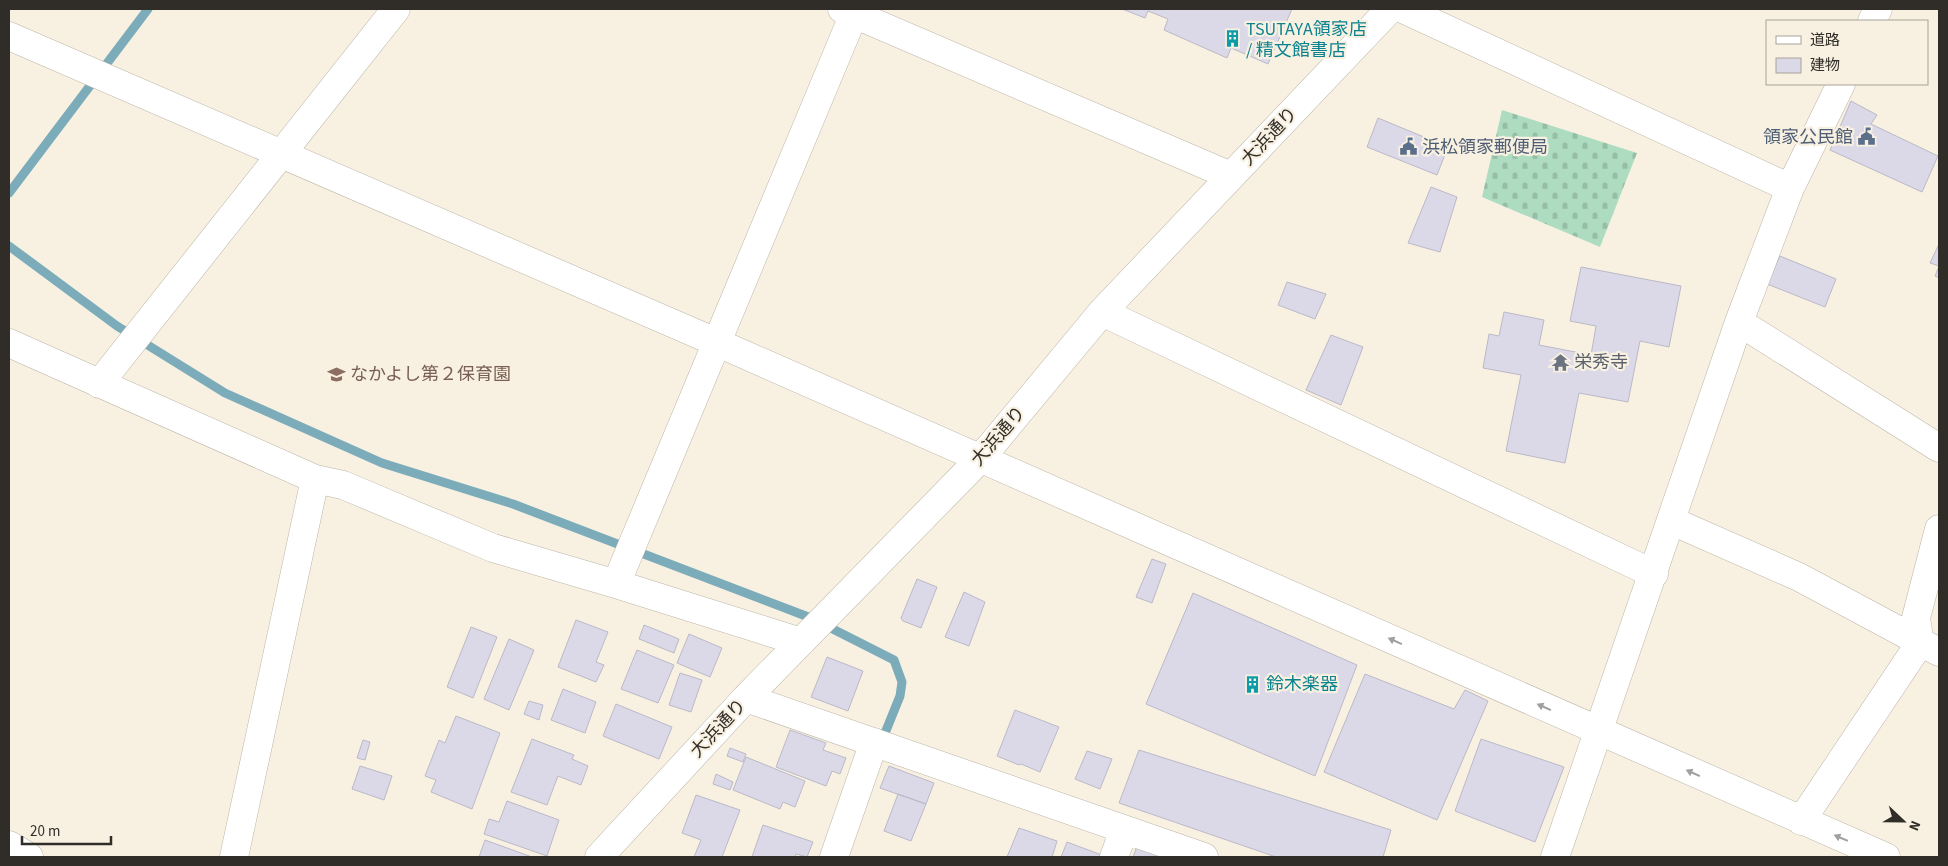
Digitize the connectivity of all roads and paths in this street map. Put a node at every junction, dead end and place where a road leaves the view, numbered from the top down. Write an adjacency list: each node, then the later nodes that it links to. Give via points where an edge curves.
1 (396, 9): 7 (street)
2 (1390, 9): 8 (street, 大浜通り)
3 (1403, 9): 9 (street)
4 (851, 11): 8 (street); 13 (street)
5 (9, 36): 7 (street)
6 (1841, 85): 9 (street)
7 (281, 154): 13 (street); 14 (street)
8 (1231, 176): 10 (street, 大浜通り)
9 (1790, 188): 11 (street)
10 (1102, 312): 16 (street, 大浜通り); 20 (street)
11 (1739, 322): 15 (street); 18 (street)
12 (9, 343): 14 (street)
13 (718, 343): 16 (street); 21 (street)
14 (99, 384): 17 (street)
15 (1939, 448)
16 (980, 459): 22 (street, 大浜通り); 25 (street, one-way to 16)
17 (315, 480): 21 (street, via 343,485 493,548); 31 (street)
18 (1672, 521): 20 (street); 23 (street, via 1799,577)
19 (1939, 529): 23 (street, via 1916,618)
20 (1654, 574): 25 (street)
21 (616, 584): 22 (street)
22 (801, 642): 24 (street, 大浜通り)
23 (1930, 647): 27 (street)
24 (746, 698): 26 (street); 32 (street, 大浜通り)
25 (1598, 731): 27 (street, one-way to 25); 36 (street)
26 (874, 742): 28 (street); 33 (street)
27 (1801, 821): 37 (street, one-way to 27)
28 (1124, 830): 34 (street); 35 (street)
29 (9, 845): 30 (street)
30 (29, 857)
31 (234, 857)
32 (599, 857)
33 (834, 857)
34 (1114, 857)
35 (1204, 857)
36 (1556, 857)
37 (1886, 857)

